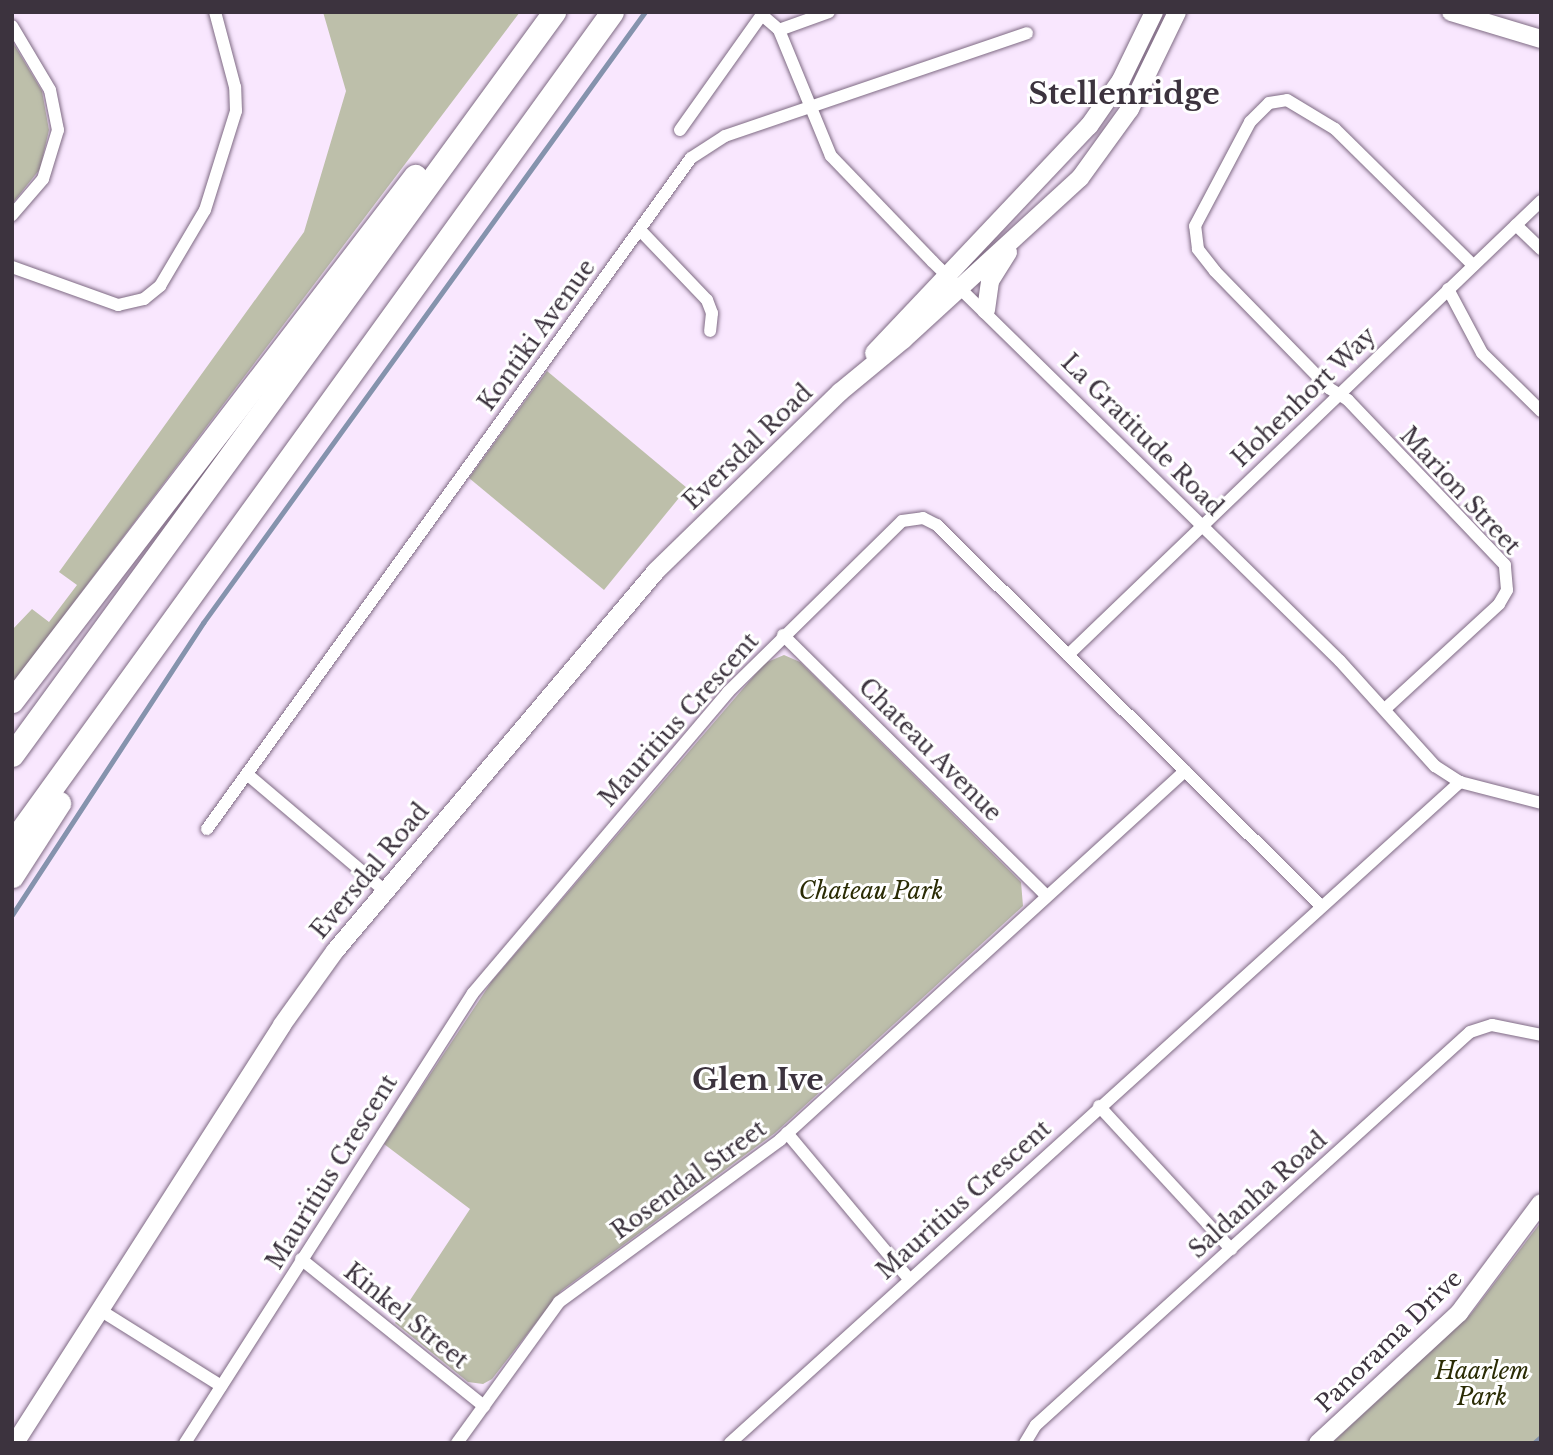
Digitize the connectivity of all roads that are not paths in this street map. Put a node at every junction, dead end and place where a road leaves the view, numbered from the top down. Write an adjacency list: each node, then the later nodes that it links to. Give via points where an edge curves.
1 (215, 12): 23 (street, via 235,87 236,111 205,210 160,286 144,299 118,305)
2 (539, 12): 36 (highway, via 68,634)
3 (554, 12): 38 (highway)
4 (612, 12): 33 (highway)
5 (829, 12): 11 (street)
6 (1154, 12): 24 (main road, Eversdal Road, via 1121,80 1089,126)
7 (1177, 12): 16 (main road, Eversdal Road, via 1118,129)
8 (1451, 12): 13 (main road)
9 (763, 14): 11 (street); 15 (street)
10 (12, 26): 18 (street, via 50,90 58,130 43,179)
11 (779, 30): 14 (street, La Gratitude Road)
12 (1027, 33): 14 (street, Kontiki Avenue)
13 (1541, 39)
14 (808, 107): 20 (street, Kontiki Avenue, via 725,136 699,151); 24 (street, La Gratitude Road, via 837,164)
15 (680, 130)
16 (1066, 192): 25 (main road, Eversdal Road); 27 (main road, via 996,267)
17 (1541, 201): 19 (street, Hohenhort Way)
18 (12, 215)
19 (1516, 225): 21 (street); 22 (street, Hohenhort Way)
20 (639, 230): 28 (street, via 707,300); 40 (street, Kontiki Avenue)
21 (1541, 249)
22 (1473, 265): 26 (street, Hohenhort Way); 30 (street, via 1318,116 1287,100 1260,108 1203,207 1194,237 1215,271)
23 (12, 267)
24 (945, 273): 25 (street, La Gratitude Road); 29 (main road, Eversdal Road)
25 (960, 286): 27 (street, La Gratitude Road); 29 (main road, Eversdal Road)
26 (1448, 289): 30 (street, Hohenhort Way); 31 (street, via 1482,353)
27 (986, 310): 32 (street, La Gratitude Road)
28 (710, 331)
29 (840, 392): 46 (main road, Eversdal Road, via 656,571)
30 (1338, 393): 32 (street, Hohenhort Way); 37 (street, Marion Street, via 1500,558 1508,573 1507,590 1499,604)
31 (1541, 411)
32 (1201, 523): 35 (street, Hohenhort Way); 37 (street, La Gratitude Road)
33 (169, 628): 44 (highway); 45 (highway)
34 (783, 635): 35 (street, Mauritius Crescent, via 896,525 915,518 937,525); 47 (street, Chateau Avenue); 54 (street, Mauritius Crescent, via 711,712 473,993)
35 (1068, 655): 39 (street, Mauritius Crescent)
36 (12, 701)
37 (1385, 709): 41 (street, La Gratitude Road, via 1435,766)
38 (12, 755)
39 (1185, 771): 47 (street, Rosendal Street); 48 (street, Mauritius Crescent)
40 (247, 774): 43 (street, Kontiki Avenue); 46 (street)
41 (1460, 782): 42 (street); 48 (street, Mauritius Crescent)
42 (1541, 803)
43 (207, 829)
44 (12, 843)
45 (12, 876)
46 (385, 891): 56 (main road, Eversdal Road, via 304,991)
47 (1047, 896): 51 (street, Rosendal Street)
48 (1320, 905): 50 (street, Mauritius Crescent)
49 (1541, 1035): 53 (street, Saldanha Road, via 1492,1025 1470,1032)
50 (1099, 1106): 53 (street); 55 (street, Mauritius Crescent)
51 (787, 1133): 55 (street); 58 (street, Rosendal Street, via 559,1302)
52 (1541, 1203): 64 (main road, Panorama Drive, via 1459,1312)
53 (1231, 1249): 63 (street, Saldanha Road, via 1036,1425)
54 (301, 1259): 57 (street, Mauritius Crescent); 58 (street, Kinkel Street)
55 (909, 1279): 62 (street, Mauritius Crescent)
56 (100, 1310): 57 (street); 59 (main road, Eversdal Road)
57 (221, 1386): 60 (street, Mauritius Crescent)
58 (484, 1405): 61 (street, Rosendal Street)
59 (15, 1443)
60 (185, 1443)
61 (457, 1443)
62 (730, 1443)
63 (1025, 1443)
64 (1318, 1443)

